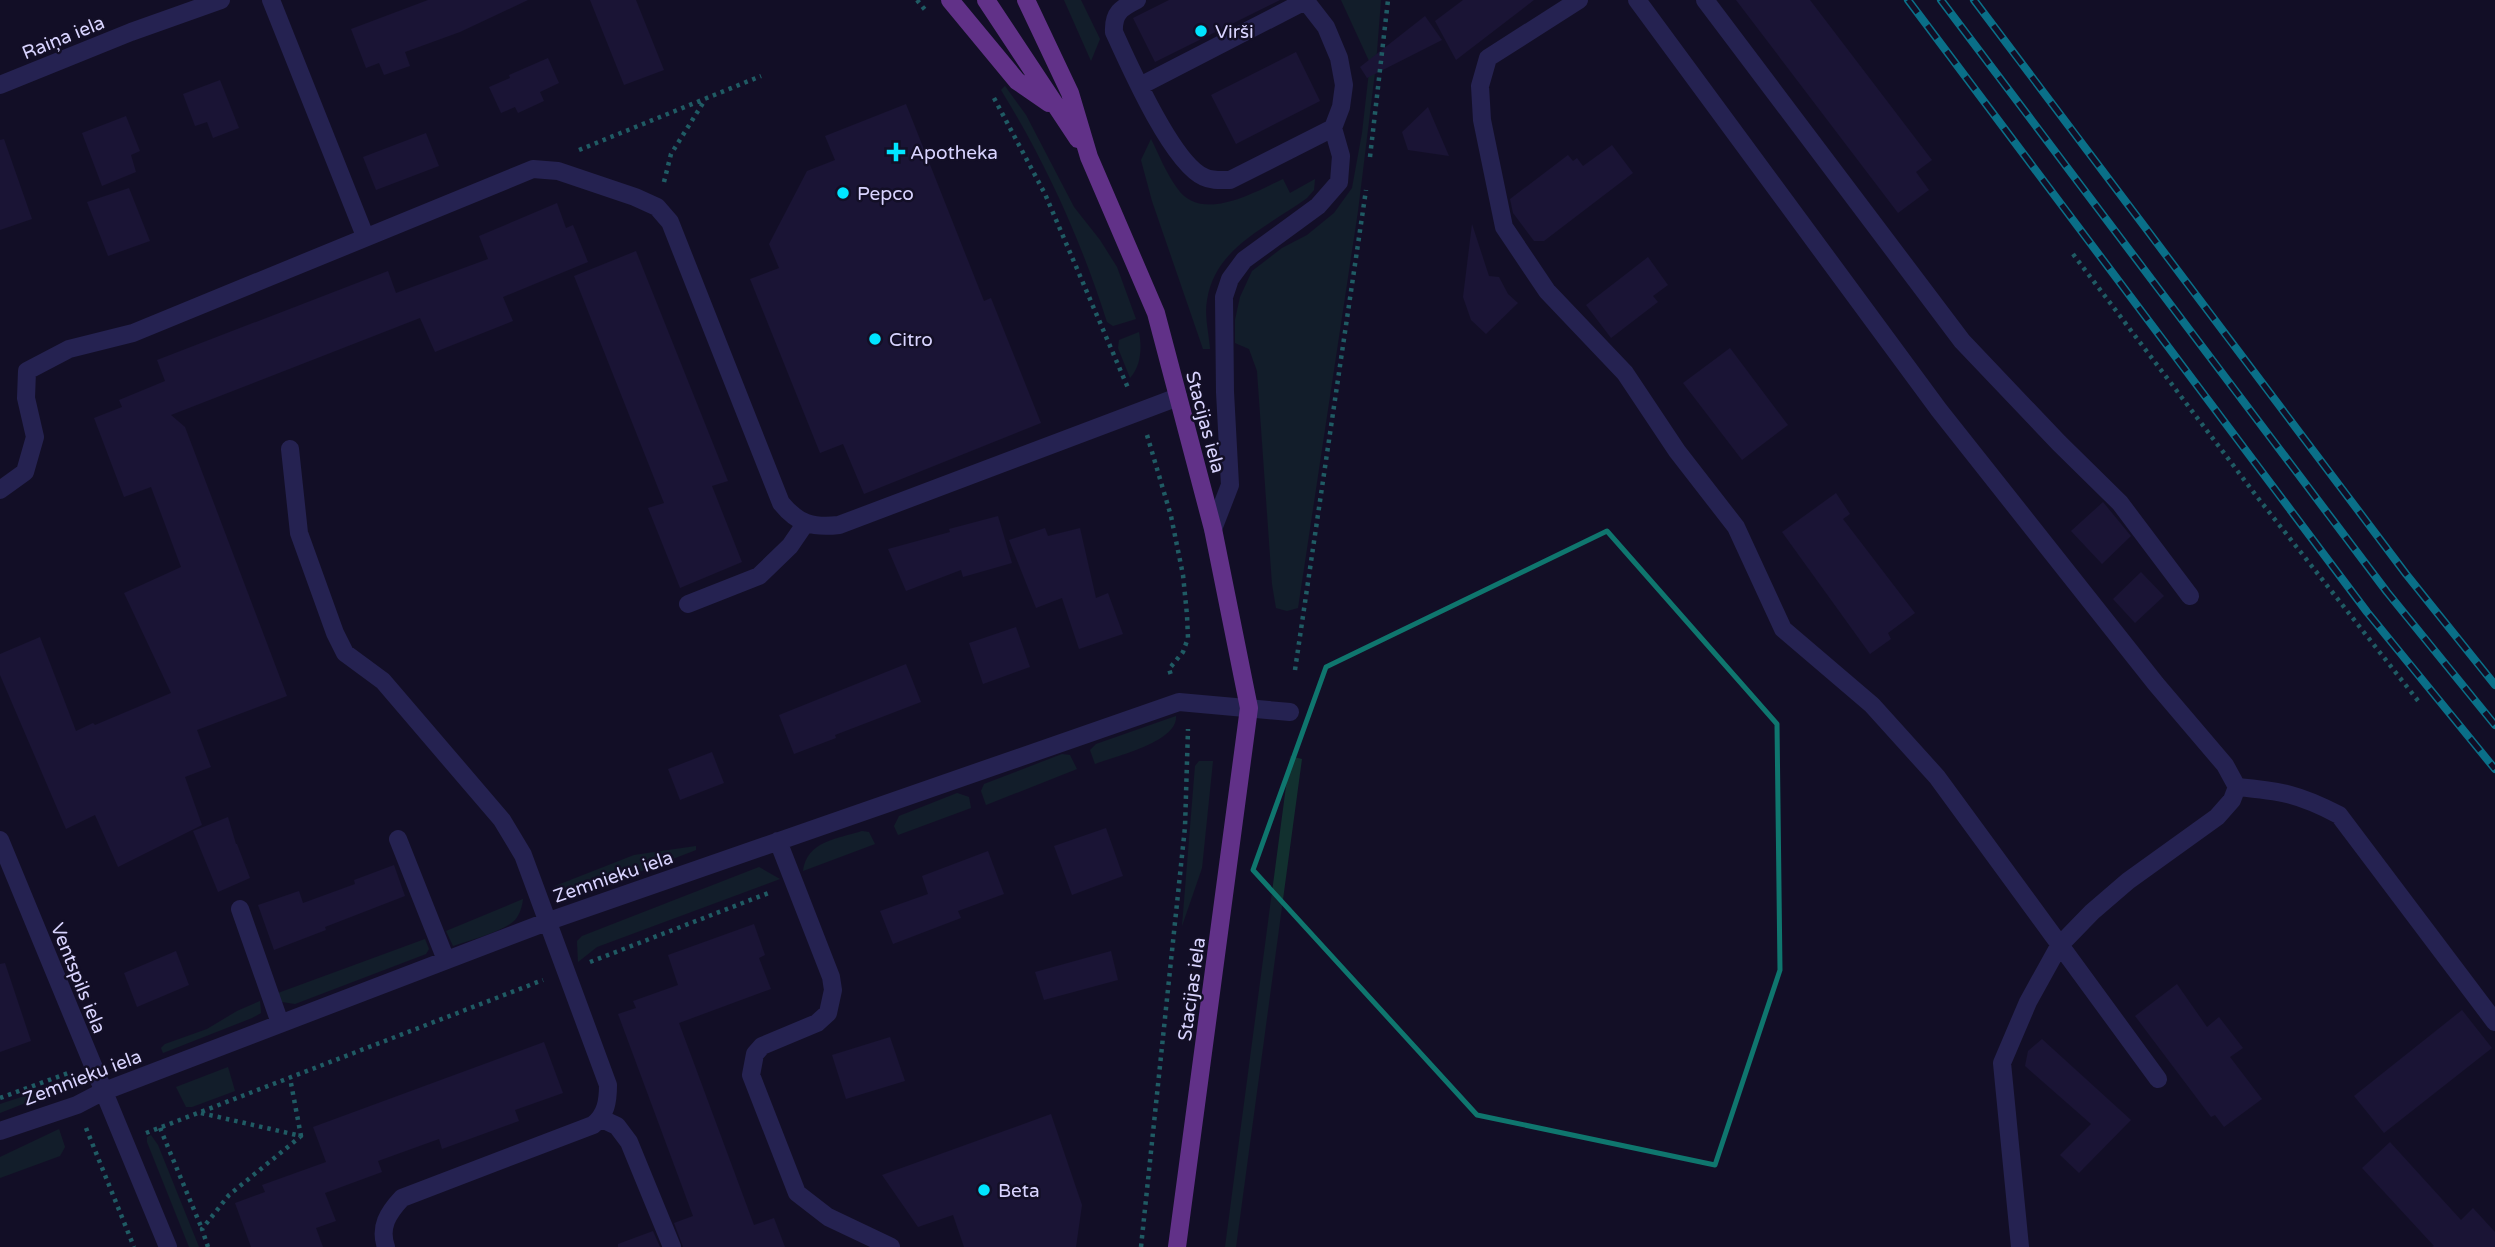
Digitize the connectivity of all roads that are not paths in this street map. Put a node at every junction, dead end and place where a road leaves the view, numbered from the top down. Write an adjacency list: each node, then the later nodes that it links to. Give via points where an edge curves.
1 (221, 0): 11 (street, Raiņa iela)
2 (271, 0): 16 (street)
3 (950, 0): 13 (main road, via 1017,80)
4 (986, 0): 13 (main road, Stacijas iela)
5 (1026, 0): 15 (main road, Stacijas iela, via 1070,93)
6 (1137, 0): 12 (street, via 1119,9 1113,20 1114,32)
7 (1305, 0): 12 (street); 14 (street, via 1326,27 1339,58 1344,85)
8 (1578, 0): 32 (street, via 1488,58 1480,86 1482,120 1504,227 1547,291 1625,373 1736,527 1783,629 1872,705 1937,777)
9 (1637, 0): 26 (street, via 1939,410 2225,765)
10 (1705, 0): 22 (street, via 1962,341 2120,503)
11 (0, 85)
12 (1140, 86): 14 (street, via 1186,162 1202,177 1216,181 1230,180)
13 (1058, 108): 15 (main road, Stacijas iela)
14 (1333, 128): 21 (street, via 1341,156 1339,183 1318,206 1244,260 1224,297 1230,485)
15 (1089, 157): 17 (main road, Stacijas iela, via 1156,313)
16 (365, 236): 19 (street, via 133,333 69,349 27,372 26,398 35,437 25,472); 20 (street, via 533,169 558,171 657,207 670,222 781,503)
17 (1178, 397): 20 (street, via 839,526); 21 (main road, Stacijas iela)
18 (290, 449): 31 (street, via 299,533 345,653 383,681 502,820 523,855)
19 (0, 490)
20 (805, 524): 23 (street, via 759,576)
21 (1213, 529): 24 (main road, Stacijas iela)
22 (2190, 596)
23 (688, 604)
24 (1249, 708): 25 (street, Zemnieku iela); 29 (street, Zemnieku iela, via 1179,702); 44 (main road, Stacijas iela)
25 (1290, 712)
26 (2237, 787): 32 (street, via 2217,817 2128,881); 34 (street, via 2281,790 2339,815)
27 (398, 839): 33 (street)
28 (0, 840): 37 (street, Ventspils iela)
29 (778, 841): 31 (street, Zemnieku iela); 43 (street, via 833,990 828,1013 817,1023 762,1046 755,1054 751,1075 797,1193 828,1217)
30 (240, 909): 35 (street)
31 (548, 921): 33 (street, Zemnieku iela); 38 (street, via 608,1085)
32 (2059, 946): 36 (street); 45 (street, via 2002,1063)
33 (446, 960): 35 (street, Zemnieku iela)
34 (2495, 1022)
35 (280, 1023): 37 (street, Zemnieku iela)
36 (2158, 1080)
37 (102, 1091): 39 (street, Zemnieku iela, via 77,1105); 40 (street, Ventspils iela)
38 (602, 1119): 41 (street, via 402,1198 384,1224); 42 (street, via 617,1126 629,1142)
39 (0, 1130)
40 (167, 1247)
41 (386, 1247)
42 (672, 1247)
43 (891, 1247)
44 (1177, 1247)
45 (2020, 1247)

